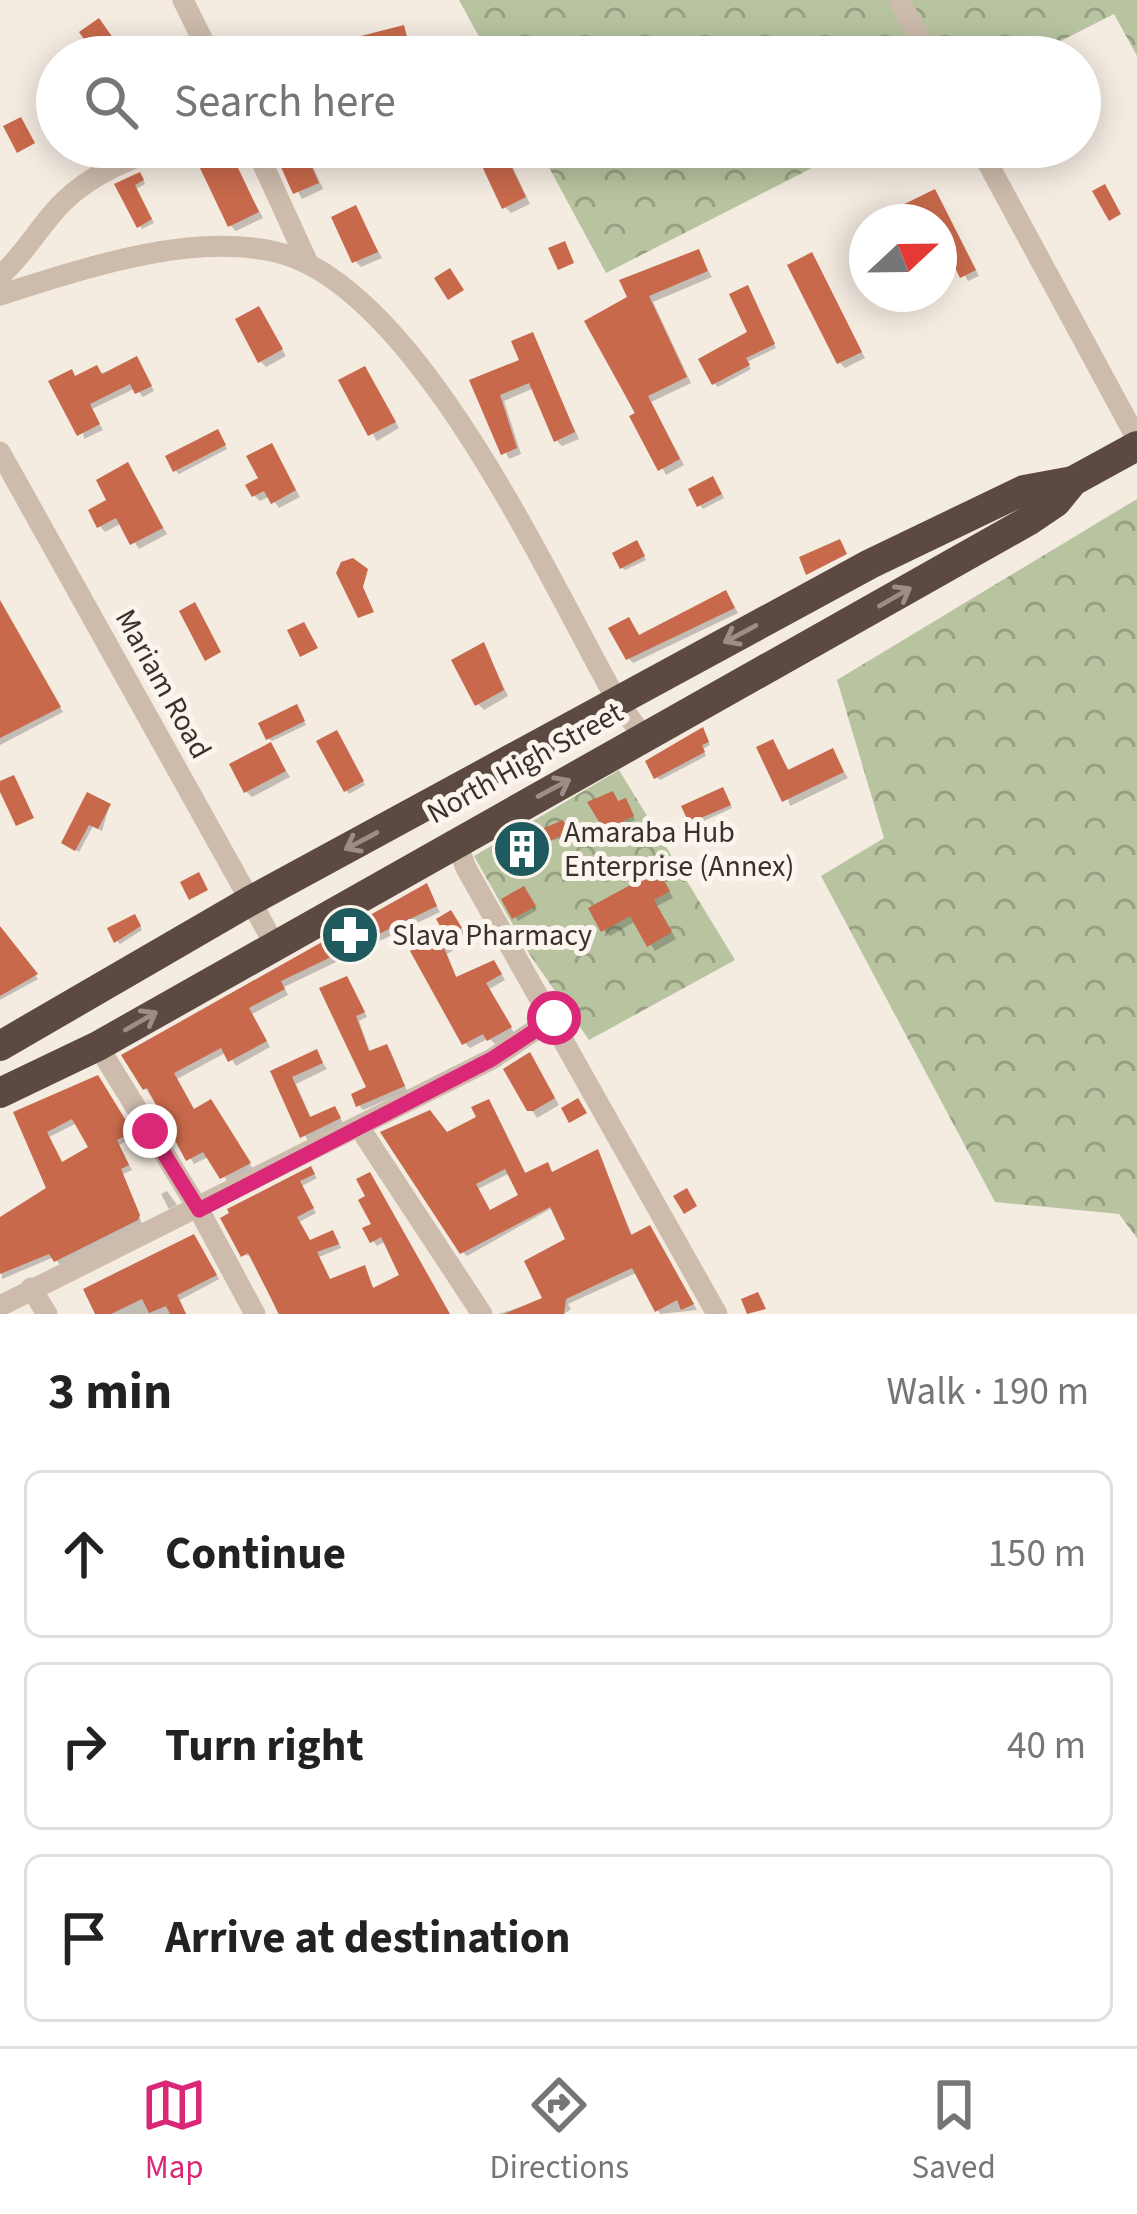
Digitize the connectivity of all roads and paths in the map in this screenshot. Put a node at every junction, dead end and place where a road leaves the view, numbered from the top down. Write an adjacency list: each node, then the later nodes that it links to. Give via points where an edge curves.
1 (183, 0): 3 (street)
2 (899, 0): 4 (street)
3 (201, 36)
4 (919, 36)
5 (107, 168): 9 (street, via 62,202)
6 (265, 168): 8 (street)
7 (990, 168): 11 (street)
8 (308, 263): 10 (street, via 239,246 180,251); 14 (street, via 380,320 437,382)
9 (0, 276)
10 (0, 295)
11 (1137, 442): 13 (highway, North High Street)
12 (0, 452): 17 (street, Mariam Road)
13 (1073, 481): 14 (highway, North High Street, one-way to 14, via 1049,482 986,509); 15 (highway, North High Street, one-way to 13, via 1028,521)
14 (616, 699): 15 (street); 17 (highway, North High Street, one-way to 17)
15 (645, 740): 16 (highway, North High Street, one-way to 15)
16 (456, 841): 18 (highway, North High Street); 19 (street)
17 (250, 902): 18 (street, Mariam Road); 20 (highway, North High Street)
18 (275, 945): 21 (highway, North High Street, one-way to 18)
19 (554, 1018): 23 (street); 30 (street)
20 (0, 1046)
21 (98, 1046): 22 (highway, North High Street); 24 (street)
22 (0, 1093)
23 (359, 1127): 24 (street); 29 (street)
24 (199, 1210): 25 (street); 28 (street)
25 (31, 1288): 26 (street); 27 (street)
26 (0, 1306)
27 (47, 1314)
28 (255, 1314)
29 (482, 1314)
30 (717, 1314)

